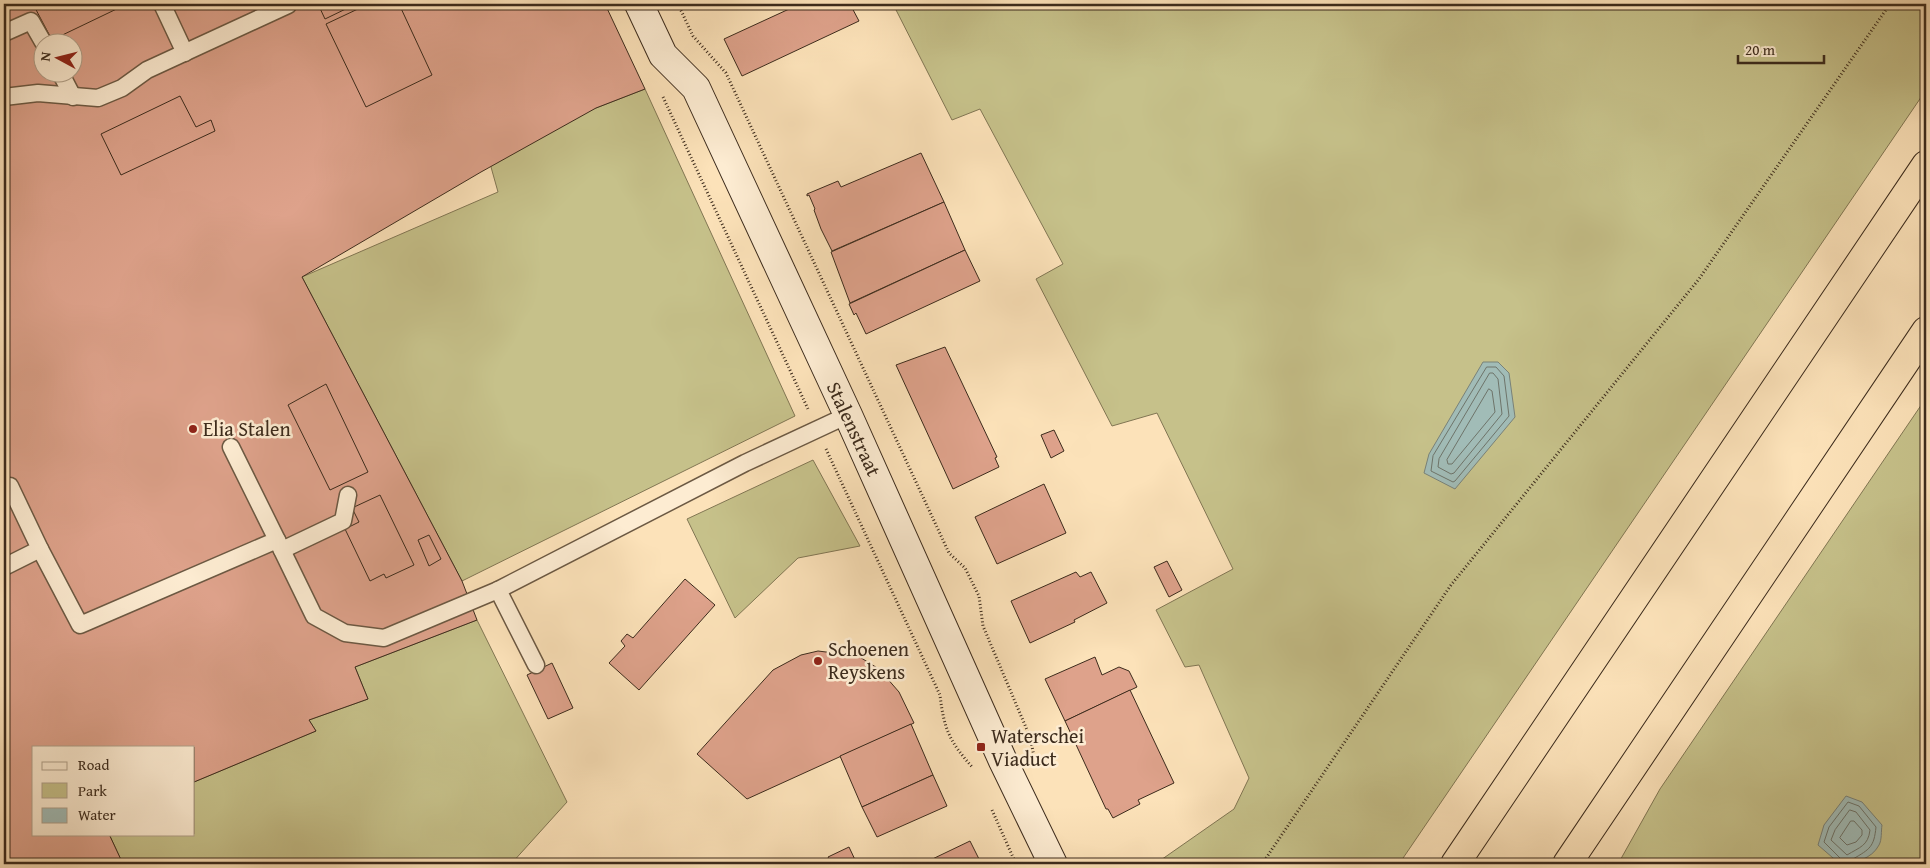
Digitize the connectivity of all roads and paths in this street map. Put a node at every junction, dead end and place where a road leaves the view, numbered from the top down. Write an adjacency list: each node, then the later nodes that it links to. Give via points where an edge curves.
1 (162, 4): 8 (lane)
2 (288, 4): 8 (lane)
3 (639, 4): 14 (street, Stalenstraat, via 663,55 696,88)
4 (678, 4): 23 (path, via 693,36 726,72 949,553 965,568 979,596 983,626 1030,737)
5 (1890, 4): 25 (path, via 1699,279 1451,585)
6 (37, 32): 7 (lane, via 31,21)
7 (4, 33)
8 (185, 52): 11 (lane, via 98,98)
9 (65, 82): 11 (lane)
10 (4, 97): 11 (lane, via 38,93)
11 (73, 97)
12 (1926, 165): 26 (highway)
13 (1926, 330): 27 (highway)
14 (848, 415): 21 (lane, via 744,464); 24 (street, Stalenstraat, via 1003,761)
15 (230, 447): 18 (lane)
16 (10, 486): 19 (lane)
17 (348, 495): 18 (lane, via 343,522)
18 (279, 545): 19 (lane, via 80,625); 21 (lane, via 314,616 345,633 384,638)
19 (40, 549): 20 (lane)
20 (4, 567)
21 (498, 590): 22 (lane)
22 (536, 665)
23 (1036, 763)
24 (1053, 864)
25 (1262, 864)
26 (1455, 864)
27 (1567, 864)

